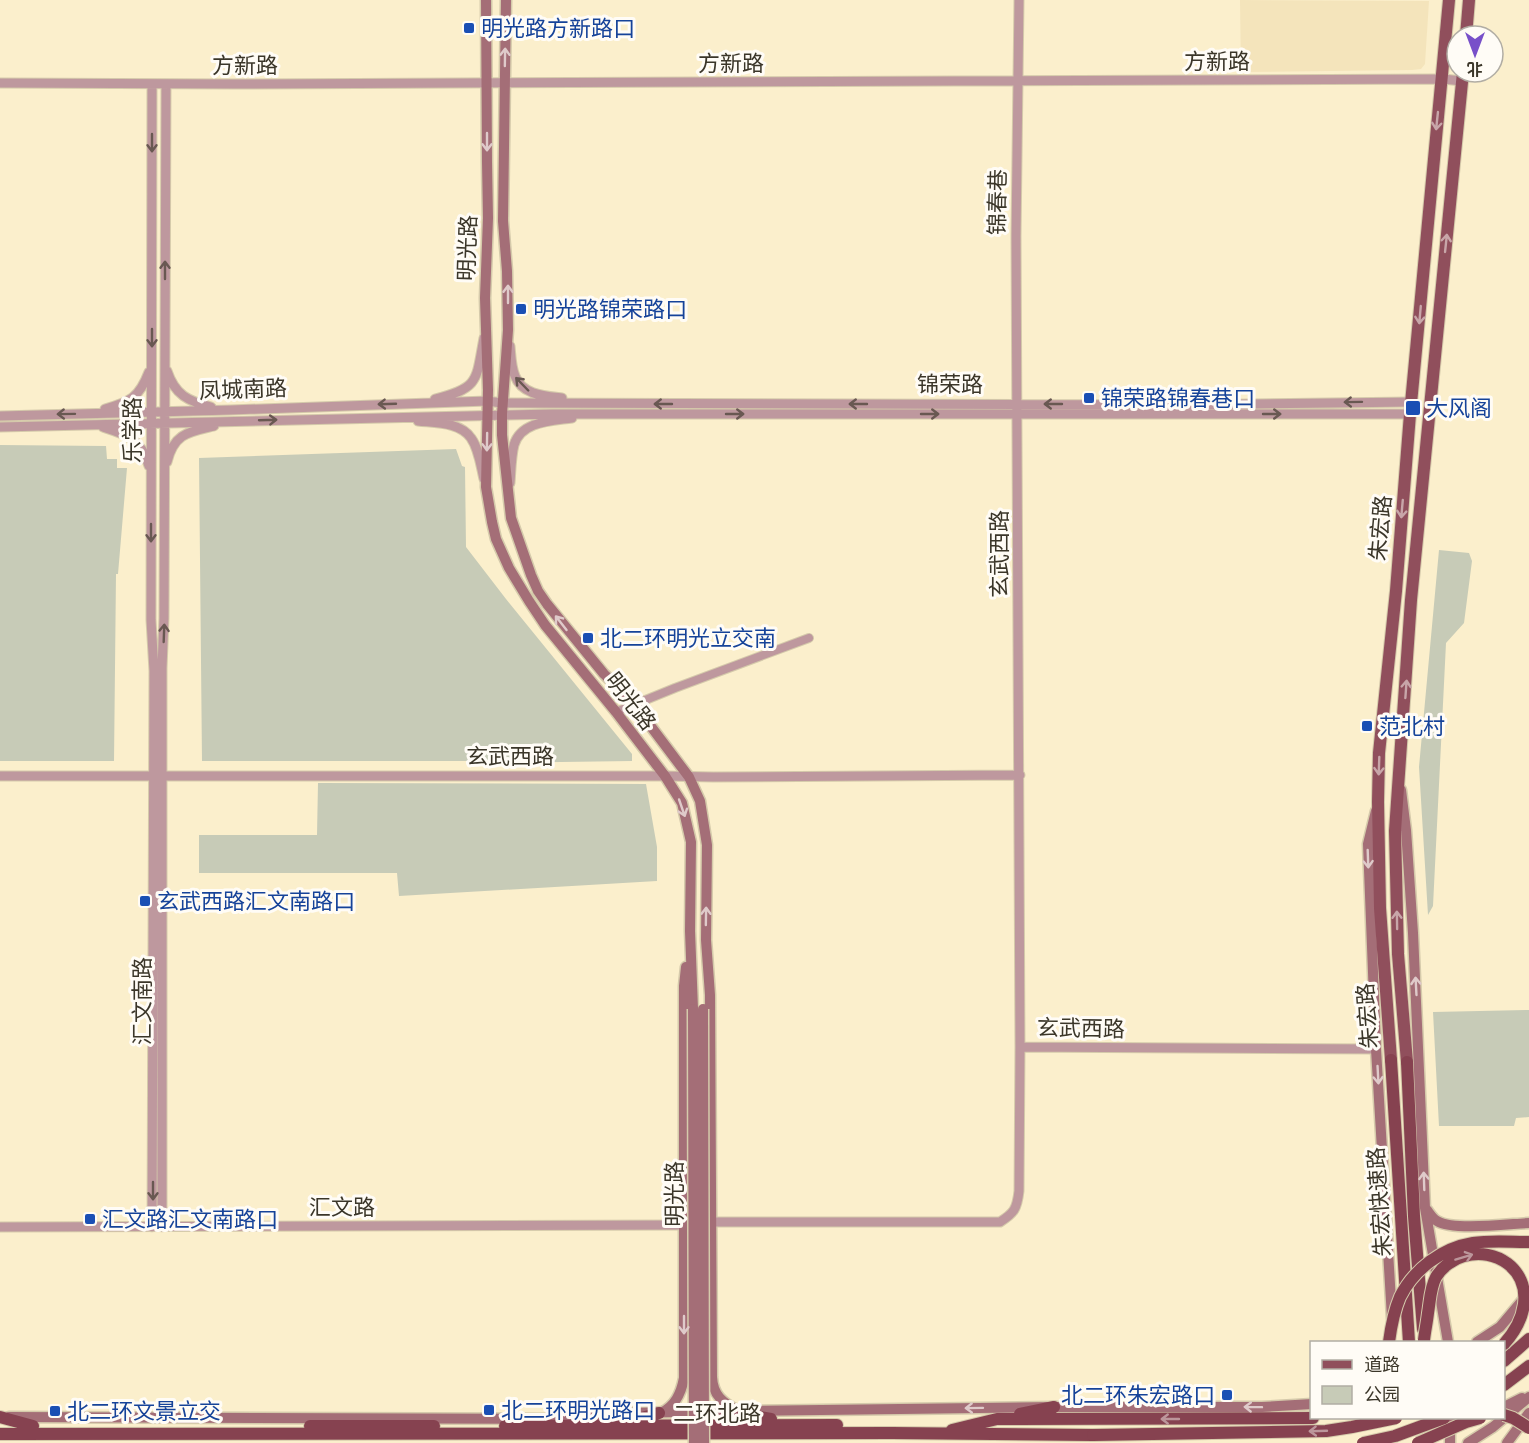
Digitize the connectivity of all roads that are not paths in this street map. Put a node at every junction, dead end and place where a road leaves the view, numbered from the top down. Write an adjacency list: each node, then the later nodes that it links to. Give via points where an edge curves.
1 (486, 0): 10 (main road, 明光路)
2 (506, 0): 11 (main road, 明光路, one-way to 2)
3 (1019, 0): 8 (street, 锦春巷)
4 (1449, 0): 7 (main road, 朱宏路)
5 (1470, 0): 6 (main road)
6 (1467, 24)
7 (1443, 80): 8 (street, 方新路); 22 (main road, 朱宏路, one-way to 22)
8 (1019, 82): 11 (street, 方新路); 24 (street, 锦春巷)
9 (0, 83): 12 (street, 方新路)
10 (487, 83): 11 (street, 方新路); 13 (street, 方新路); 15 (main road, 明光路, one-way to 15, via 489,218)
11 (504, 83): 16 (main road, 明光路, one-way to 11, via 503,222)
12 (152, 84): 13 (street, 方新路); 17 (street, 乐学路, one-way to 17)
13 (166, 84): 18 (street, 乐学路, one-way to 13)
14 (1462, 84): 50 (main road, 朱宏路, one-way to 14, via 1411,600)
15 (485, 327): 19 (main road, 明光路); 20 (street, via 477,375 471,384 455,394)
16 (508, 330): 21 (street, one-way to 16, via 542,395 524,388 514,373); 23 (main road, 明光路)
17 (152, 361): 27 (street, 乐学路); 28 (street, via 141,389 131,400)
18 (165, 362): 25 (street, via 170,380 181,395); 26 (street, 乐学路)
19 (487, 400): 20 (street, 凤城南路); 23 (street, 锦荣路); 29 (main road, 明光路)
20 (416, 403): 25 (street, 凤城南路, one-way to 25)
21 (597, 403): 23 (street, 锦荣路); 24 (street, 锦荣路, one-way to 21)
22 (1411, 408): 24 (street, 锦荣路, via 1181,405); 51 (main road, 朱宏路, one-way to 51, via 1379,753)
23 (502, 409): 29 (street, 锦荣路); 30 (street, 锦荣路); 41 (main road, 明光路)
24 (1018, 409): 30 (street, 锦荣路, one-way to 24); 45 (street, 玄武西路)
25 (231, 410): 26 (street, 凤城南路)
26 (165, 411): 27 (street, 凤城南路); 35 (street, 乐学路)
27 (152, 412): 28 (street, 凤城南路); 34 (street, 乐学路)
28 (92, 413): 31 (street, 凤城南路, one-way to 31)
29 (487, 414): 32 (street, 凤城南路); 40 (main road, 明光路, one-way to 40)
30 (592, 414): 41 (street, via 533,425 523,431 515,444)
31 (0, 416)
32 (386, 417): 33 (street, 凤城南路, one-way to 32); 40 (street, via 444,424 465,432 475,446)
33 (231, 421): 35 (street, 凤城南路); 39 (street, via 181,436 168,456)
34 (152, 423): 35 (street, 凤城南路); 36 (street, 凤城南路); 38 (street, 乐学路)
35 (165, 423): 39 (street, 乐学路)
36 (92, 425): 37 (street, 凤城南路); 38 (street, via 130,437 146,457)
37 (0, 428)
38 (152, 476): 47 (street, 乐学路, one-way to 47, via 151,620)
39 (165, 476): 47 (street, 乐学路, one-way to 39)
40 (486, 487): 44 (main road, 明光路, via 496,539 514,577 545,625)
41 (509, 497): 43 (main road, 明光路, one-way to 41, via 538,591 511,518)
42 (809, 638): 43 (street)
43 (634, 705): 44 (street); 49 (main road, 明光路)
44 (616, 712): 48 (main road, 明光路)
45 (1020, 775): 49 (street, 玄武西路); 55 (street, 玄武西路)
46 (0, 776): 47 (street, 玄武西路)
47 (158, 776): 48 (street, 玄武西路); 64 (street, 汇文南路)
48 (665, 776): 49 (street, 玄武西路); 52 (main road, 明光路, one-way to 52, via 682,803 691,842)
49 (689, 777): 53 (main road, 明光路, one-way to 49, via 707,845 700,801)
50 (1400, 781): 58 (main road, 朱宏路, one-way to 50, via 1398,954 1395,831); 59 (main road, 朱宏路, one-way to 50, via 1413,933)
51 (1378, 802): 56 (main road, one-way to 56, via 1368,844); 57 (main road, 朱宏路, via 1380,908)
52 (690, 931): 54 (main road, 明光路); 62 (main road, via 684,986)
53 (706, 940): 54 (main road, 明光路); 60 (main road, 明光路, via 710,995)
54 (698, 1009): 113 (main road, 明光路, bridge); 114 (main road, 明光路, bridge)
55 (1020, 1047): 56 (street, 玄武西路); 60 (street, via 1019,1191 1017,1206 1000,1222)
56 (1376, 1049): 70 (main road, one-way to 70)
57 (1391, 1060): 71 (highway, 朱宏快速路, bridge)
58 (1407, 1062): 72 (highway, 朱宏快速路, bridge)
59 (1425, 1208): 61 (main road, via 1436,1221 1448,1225); 73 (main road, 朱宏路)
60 (711, 1222): 84 (main road, 明光路, via 713,1387 722,1400)
61 (1529, 1223)
62 (684, 1225): 64 (street, 汇文路); 85 (main road, one-way to 85, via 684,1378 672,1406)
63 (0, 1227): 64 (street, 汇文路)
64 (157, 1227)
65 (1529, 1242): 69 (highway, bridge, via 1486,1241 1445,1251 1407,1285 1394,1313)
66 (1529, 1293): 67 (main road)
67 (1500, 1327): 74 (main road); 75 (main road)
68 (1529, 1339): 77 (highway)
69 (1389, 1341)
70 (1394, 1341)
71 (1409, 1341)
72 (1424, 1341): 76 (highway, one-way to 76, bridge, via 1434,1280 1440,1270 1457,1258 1480,1253 1492,1254 1508,1264 1521,1280 1522,1316)
73 (1448, 1341)
74 (1479, 1341)
75 (1490, 1341)
76 (1505, 1342)
77 (1505, 1359)
78 (1529, 1366): 79 (highway)
79 (1505, 1384)
80 (1529, 1396): 82 (main road); 89 (main road)
81 (1310, 1404): 83 (main road, one-way to 83)
82 (1505, 1406)
83 (1054, 1407): 84 (main road, one-way to 84); 91 (highway)
84 (738, 1411): 85 (main road); 102 (highway, via 764,1419)
85 (659, 1413): 88 (main road, via 545,1419); 101 (highway, via 624,1423)
86 (1529, 1413): 121 (main road)
87 (1505, 1416): 107 (highway, bridge)
88 (0, 1417): 104 (highway)
89 (1505, 1417)
90 (1310, 1418): 91 (highway, one-way to 91)
91 (997, 1419): 112 (highway)
92 (1388, 1419): 116 (highway, bridge)
93 (1389, 1419): 112 (highway, 二环北路, one-way to 112, bridge, via 1326,1431)
94 (1394, 1419): 116 (main road)
95 (1413, 1419): 117 (highway)
96 (1428, 1419): 118 (highway, bridge)
97 (1441, 1419): 115 (highway, bridge)
98 (1450, 1419): 119 (main road)
99 (1476, 1419): 117 (highway, bridge)
100 (1502, 1419): 120 (main road)
101 (584, 1425): 102 (highway); 106 (highway)
102 (837, 1425): 108 (highway)
103 (0, 1426): 104 (highway)
104 (33, 1426): 105 (highway)
105 (212, 1426): 106 (highway); 110 (highway)
106 (448, 1426): 111 (highway)
107 (1529, 1428)
108 (892, 1433): 111 (highway, 二环北路); 112 (highway, 二环北路)
109 (0, 1434): 110 (highway, 二环北路)
110 (261, 1434): 111 (highway, 二环北路)
111 (409, 1434)
112 (934, 1434)
113 (694, 1443)
114 (704, 1443)
115 (1363, 1443)
116 (1391, 1443)
117 (1416, 1443)
118 (1429, 1443)
119 (1450, 1443)
120 (1468, 1443)
121 (1507, 1443)

